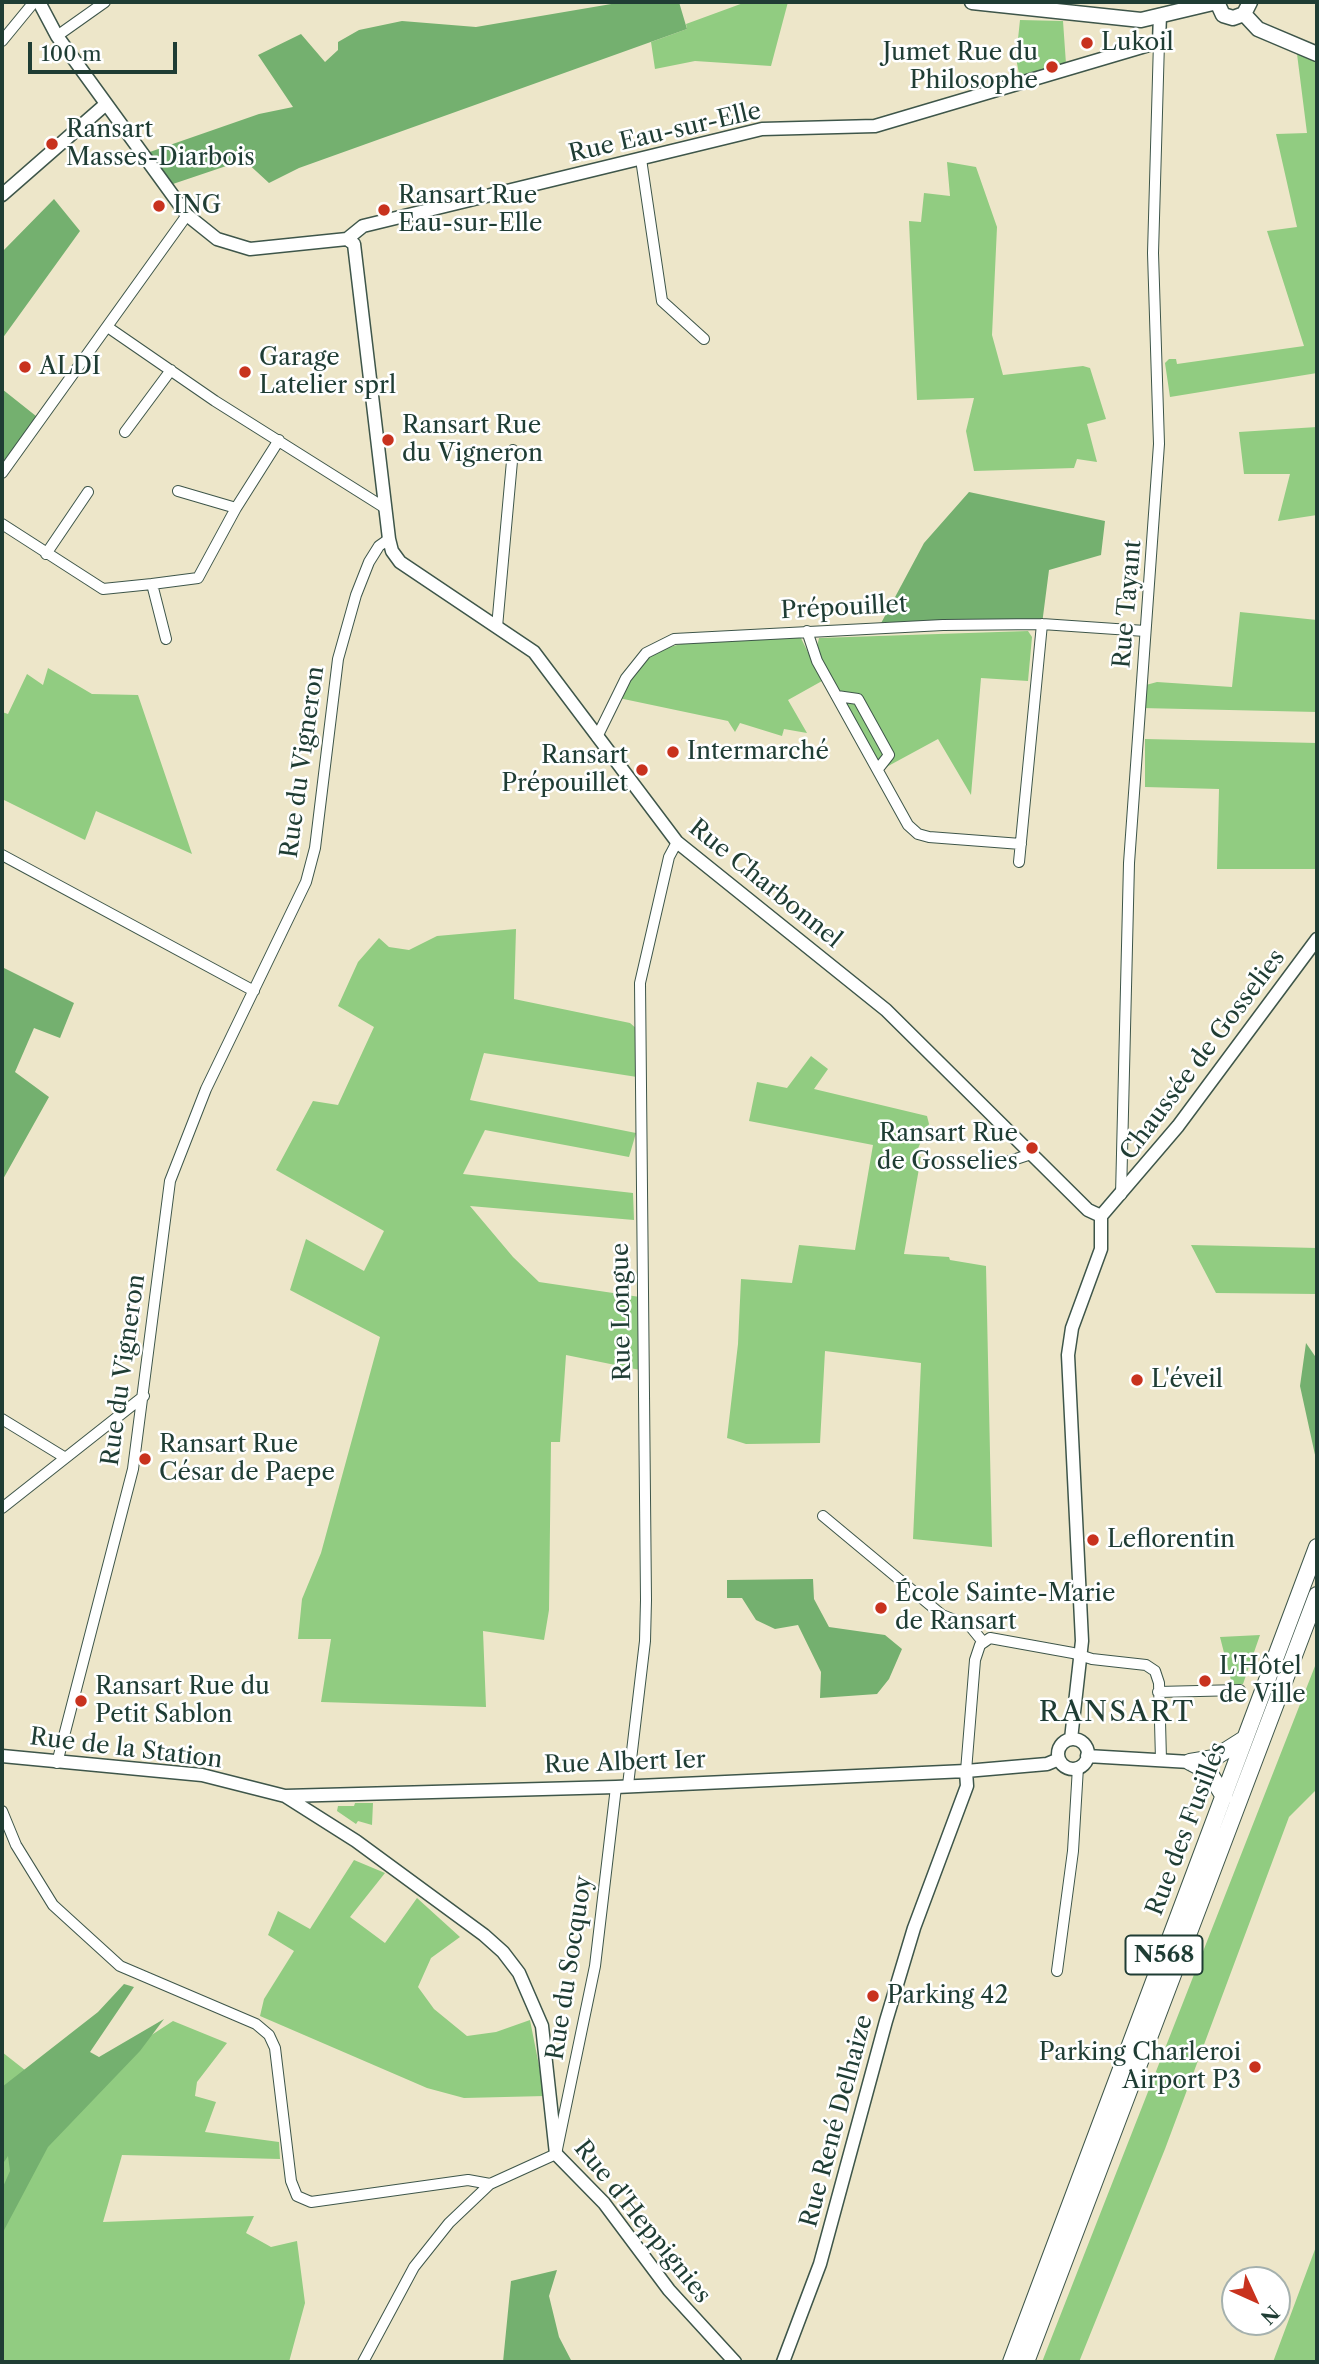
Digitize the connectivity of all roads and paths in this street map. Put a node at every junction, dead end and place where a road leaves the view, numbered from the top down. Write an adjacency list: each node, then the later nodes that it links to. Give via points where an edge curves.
1 (36, 2): 7 (street); 8 (street)
2 (105, 2): 7 (street)
3 (972, 2): 6 (main road, via 1142,20)
4 (1217, 2): 5 (main road, via 1228,17); 6 (main road)
5 (1247, 8): 10 (main road, via 1258,29)
6 (1160, 15): 9 (street, Rue Tayant)
7 (57, 36): 11 (street)
8 (2, 41)
9 (1159, 42): 12 (street, Rue Eau-sur-Elle, via 875,126 762,129); 34 (street, Rue Tayant, via 1153,253 1159,444)
10 (1317, 54)
11 (106, 104): 13 (street); 14 (street)
12 (641, 159): 15 (street, Rue Eau-sur-Elle, via 363,226); 17 (street, via 662,301)
13 (2, 195)
14 (187, 215): 15 (street, via 217,239 250,249); 16 (street)
15 (347, 239): 26 (street, via 354,244)
16 (109, 328): 18 (street); 22 (street)
17 (704, 339)
18 (171, 370): 19 (street); 20 (street)
19 (125, 432)
20 (279, 440): 25 (street); 26 (street)
21 (513, 450): 32 (street)
22 (2, 473)
23 (178, 491): 25 (street)
24 (88, 492): 29 (street)
25 (236, 508): 30 (street, via 198,578)
26 (385, 508): 28 (street)
27 (2, 524): 29 (street)
28 (389, 539): 32 (street, Rue Charbonnel, via 400,562); 44 (street, Rue du Vigneron, via 369,562 338,659 315,848 306,882)
29 (46, 554): 30 (street, via 103,589)
30 (152, 584): 35 (street)
31 (1042, 624): 33 (street, Prépouillet); 34 (street, Prépouillet); 40 (street)
32 (497, 627): 37 (street, Rue Charbonnel, via 534,652)
33 (807, 631): 36 (street); 37 (street, Prépouillet, via 674,639 646,653 626,678)
34 (1145, 631): 47 (street, Rue Tayant, via 1129,863)
35 (166, 639)
36 (837, 696): 38 (street); 38 (street, via 858,699 889,755)
37 (597, 737): 39 (street, Rue Charbonnel)
38 (878, 769): 40 (street, via 908,825 918,834)
39 (677, 842): 45 (street, Rue Charbonnel, via 886,1010); 70 (street, Rue Longue, via 669,857 640,983 646,1600 645,1641)
40 (1021, 844): 42 (street)
41 (2, 855): 44 (street)
42 (1020, 862)
43 (1317, 939): 47 (street, Chaussée de Gosselies)
44 (254, 991): 49 (street, Rue du Vigneron, via 206,1090 170,1181)
45 (1031, 1154): 46 (street, via 1001,1164); 48 (street, Rue Charbonnel, via 1088,1210)
46 (985, 1160)
47 (1121, 1196): 48 (street, Chaussée de Gosselies)
48 (1101, 1216): 57 (street, via 1101,1250 1072,1328 1068,1355)
49 (144, 1396): 51 (street); 67 (street, Rue du Vigneron, via 134,1469)
50 (2, 1419): 51 (street)
51 (64, 1457): 52 (street)
52 (2, 1507)
53 (823, 1516): 56 (street, via 942,1615 970,1626)
54 (1317, 1547): 60 (highway, Rue des Fusillés / N568)
55 (1317, 1595): 81 (highway, Rue des Fusillés / N568)
56 (984, 1642): 57 (street, via 1001,1639); 69 (street, via 973,1667)
57 (1081, 1656): 59 (street, via 1146,1665 1155,1671); 61 (street)
58 (1240, 1690): 59 (street)
59 (1158, 1692): 65 (street)
60 (1246, 1738): 66 (highway, via 1214,1758); 72 (highway, Rue des Fusillés / N568)
61 (1071, 1739): 63 (street, via 1085,1745); 64 (street, via 1060,1747)
62 (2, 1756): 67 (street, Rue de la Station)
63 (1087, 1756): 65 (street); 68 (street)
64 (1059, 1759): 68 (street, via 1067,1767); 69 (street, Rue Albert Ier)
65 (1161, 1760): 66 (street)
66 (1190, 1762): 72 (highway, via 1209,1772)
67 (57, 1763): 71 (street, Rue de la Station, via 202,1775)
68 (1078, 1768): 74 (street, via 1073,1851)
69 (966, 1771): 70 (street, Rue Albert Ier); 79 (street, Rue René Delhaize, via 967,1786 915,1926 886,2021 820,2264)
70 (622, 1786): 71 (street, Rue Albert Ier); 75 (street, Rue du Socquoy, via 595,1966)
71 (285, 1796): 75 (street, Rue d'Heppignies, via 356,1841 503,1952 526,1987 542,2025)
72 (1224, 1797): 80 (highway, Rue des Fusillés / N568)
73 (2, 1811): 76 (street, via 16,1845 53,1905 120,1966 256,2024 269,2035 275,2048 291,2181 297,2196 311,2202 468,2180)
74 (1057, 1971)
75 (556, 2154): 76 (street); 78 (street, Rue d'Heppignies, via 604,2203 669,2290)
76 (490, 2184): 77 (street, via 449,2223 414,2267)
77 (363, 2362)
78 (735, 2362)
79 (782, 2362)
80 (1011, 2362)
81 (1026, 2362)

